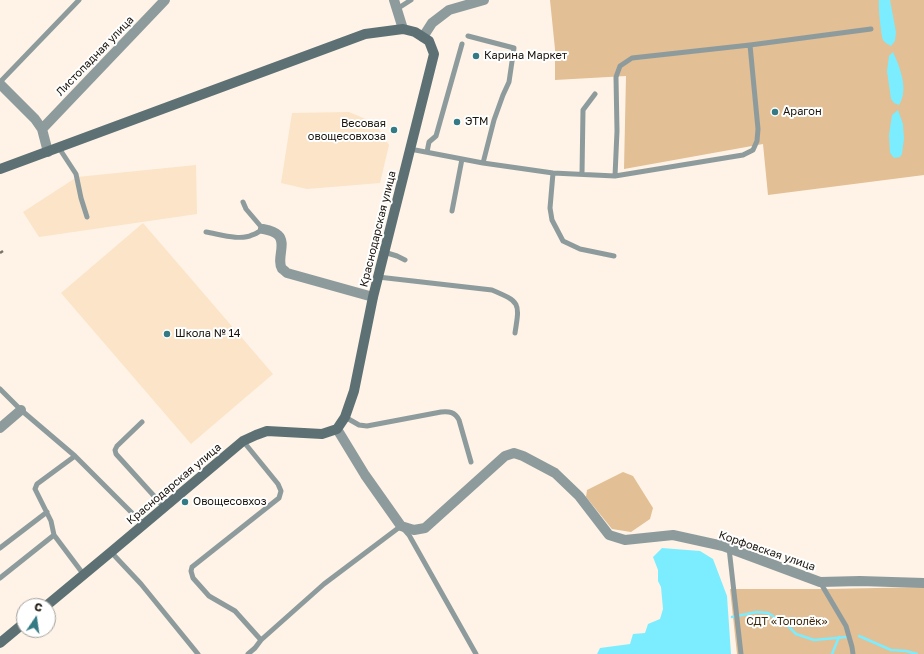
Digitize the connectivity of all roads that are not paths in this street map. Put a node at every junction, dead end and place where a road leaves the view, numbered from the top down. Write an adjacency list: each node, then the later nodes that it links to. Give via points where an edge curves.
1 (79, 0): 12 (lane)
2 (165, 0): 14 (street, Листопадная улица)
3 (411, 0): 5 (lane)
4 (484, 0): 9 (street, via 449,10 432,23)
5 (395, 4): 6 (street)
6 (403, 29): 9 (street); 15 (street, via 365,34)
7 (871, 29): 11 (lane)
8 (468, 36): 20 (lane, via 514,48 509,82 494,120)
9 (423, 37): 16 (street, Краснодарская улица, via 429,41 434,54)
10 (462, 44): 18 (lane, via 436,136 429,142)
11 (750, 45): 24 (lane, via 632,58 620,66 616,77); 24 (lane, via 758,129 757,141 752,150 743,154)
12 (0, 83): 14 (street)
13 (595, 94): 23 (lane, via 583,110)
14 (42, 129): 17 (street)
15 (59, 148): 17 (street); 27 (lane, via 76,174)
16 (410, 149): 18 (lane); 30 (street, Краснодарская улица)
17 (48, 152): 21 (street)
18 (427, 152): 19 (lane)
19 (462, 159): 20 (lane); 26 (lane)
20 (483, 162): 22 (lane)
21 (0, 169)
22 (553, 173): 23 (lane); 31 (lane, via 550,208 552,220 563,241 580,249)
23 (582, 174): 24 (lane)
24 (615, 176)
25 (242, 202): 28 (lane)
26 (452, 211)
27 (87, 217)
28 (264, 229): 29 (lane, via 252,236 239,238); 34 (street, via 279,235 280,264 287,273)
29 (206, 232)
30 (384, 252): 32 (lane); 33 (street, Краснодарская улица)
31 (614, 256)
32 (405, 260)
33 (378, 277): 34 (street, Краснодарская улица); 35 (lane, via 492,290 516,302)
34 (373, 297): 38 (street, Краснодарская улица, via 354,391)
35 (516, 333)
36 (0, 389): 37 (lane)
37 (21, 410): 40 (street); 43 (lane)
38 (345, 417): 41 (street, Краснодарская улица); 44 (lane, via 359,425 367,426 447,411 453,413 459,420)
39 (142, 422): 45 (lane, via 116,446 116,454)
40 (0, 428)
41 (338, 429): 42 (street, Краснодарская улица, via 322,434 267,431); 48 (street, via 365,475)
42 (243, 441): 45 (street, Краснодарская улица); 59 (lane, via 278,484 281,491 279,498 192,567 191,571 192,578 209,596 235,611)
43 (75, 456): 46 (lane, via 37,484 35,489); 47 (lane)
44 (471, 462)
45 (164, 507): 47 (street, Краснодарская улица)
46 (47, 512): 49 (lane); 50 (lane)
47 (144, 525): 52 (street, Краснодарская улица)
48 (401, 526): 51 (street, Корфовская улица, via 414,530 424,528 505,456 514,453 555,473 579,496 609,535 625,540 673,535); 59 (lane, via 324,584); 63 (lane, via 409,535)
49 (54, 535): 53 (lane); 54 (lane)
50 (0, 548)
51 (729, 548): 55 (street, Корфовская улица); 64 (lane)
52 (111, 552): 53 (street, Краснодарская улица); 61 (lane, via 141,584)
53 (84, 575): 57 (street, Краснодарская улица)
54 (0, 578)
55 (820, 582): 56 (street, Корфовская улица); 65 (lane, via 846,626)
56 (924, 583)
57 (56, 598)
58 (16, 630): 60 (street)
59 (260, 640): 62 (lane)
60 (0, 643)
61 (198, 654)
62 (248, 654)
63 (476, 654)
64 (741, 654)
65 (853, 654)

